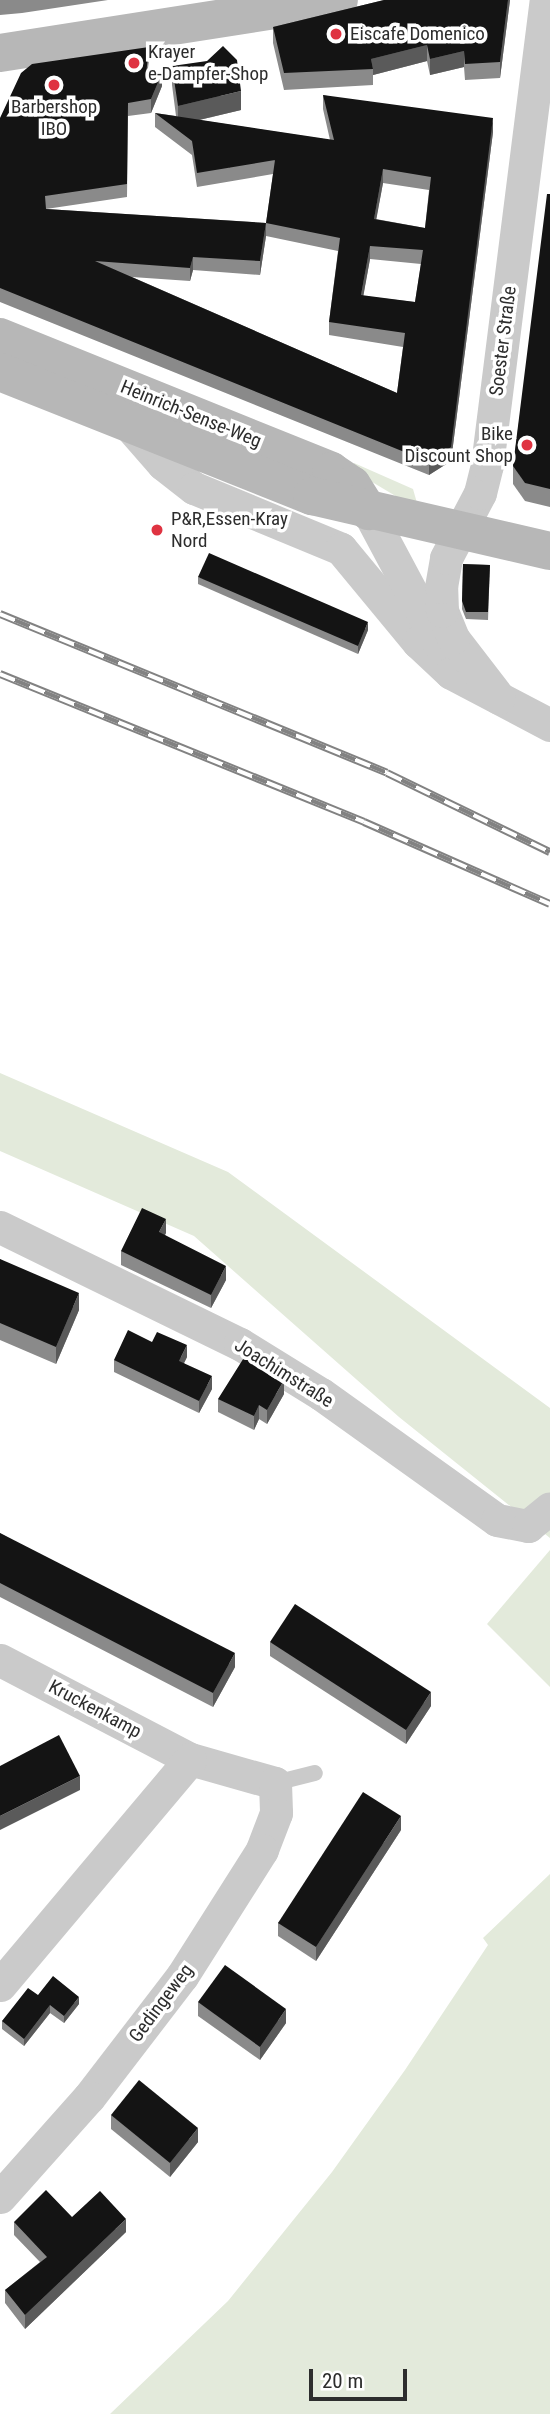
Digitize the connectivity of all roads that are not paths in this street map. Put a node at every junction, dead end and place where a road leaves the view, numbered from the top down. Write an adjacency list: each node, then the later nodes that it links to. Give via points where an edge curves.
1 (339, 0): 3 (main road)
2 (546, 0): 9 (street, Soester Straße, via 487,465 480,493)
3 (220, 9): 4 (main road)
4 (0, 53)
5 (0, 337): 8 (main road, Heinrich-Sense-Weg, via 331,471 352,485)
6 (0, 372): 7 (main road, Heinrich-Sense-Weg)
7 (128, 424): 8 (main road, Heinrich-Sense-Weg, via 312,496); 11 (street, Heinrich-Sense-Weg, via 163,464 194,488 341,549)
8 (368, 511): 9 (main road, Heinrich-Sense-Weg); 12 (street, Soester Straße, via 425,624 444,650)
9 (460, 529): 10 (main road, Heinrich-Sense-Weg); 12 (street, Soester Straße, via 443,569 442,611 453,638)
10 (550, 551)
11 (361, 571): 12 (street, Soester Straße, via 418,642 451,673)
12 (499, 698): 13 (street, Soester Straße)
13 (550, 725)
14 (0, 1227): 15 (street, Joachimstraße, via 240,1344 321,1394 497,1520 528,1526)
15 (550, 1508)
16 (0, 1660): 17 (street, Kruckenkamp)
17 (190, 1759): 19 (street); 20 (street)
18 (315, 1773): 19 (lane)
19 (275, 1783): 21 (street, Gedingeweg, via 276,1813 262,1850 182,1976 89,2097)
20 (0, 1984)
21 (0, 2197)

